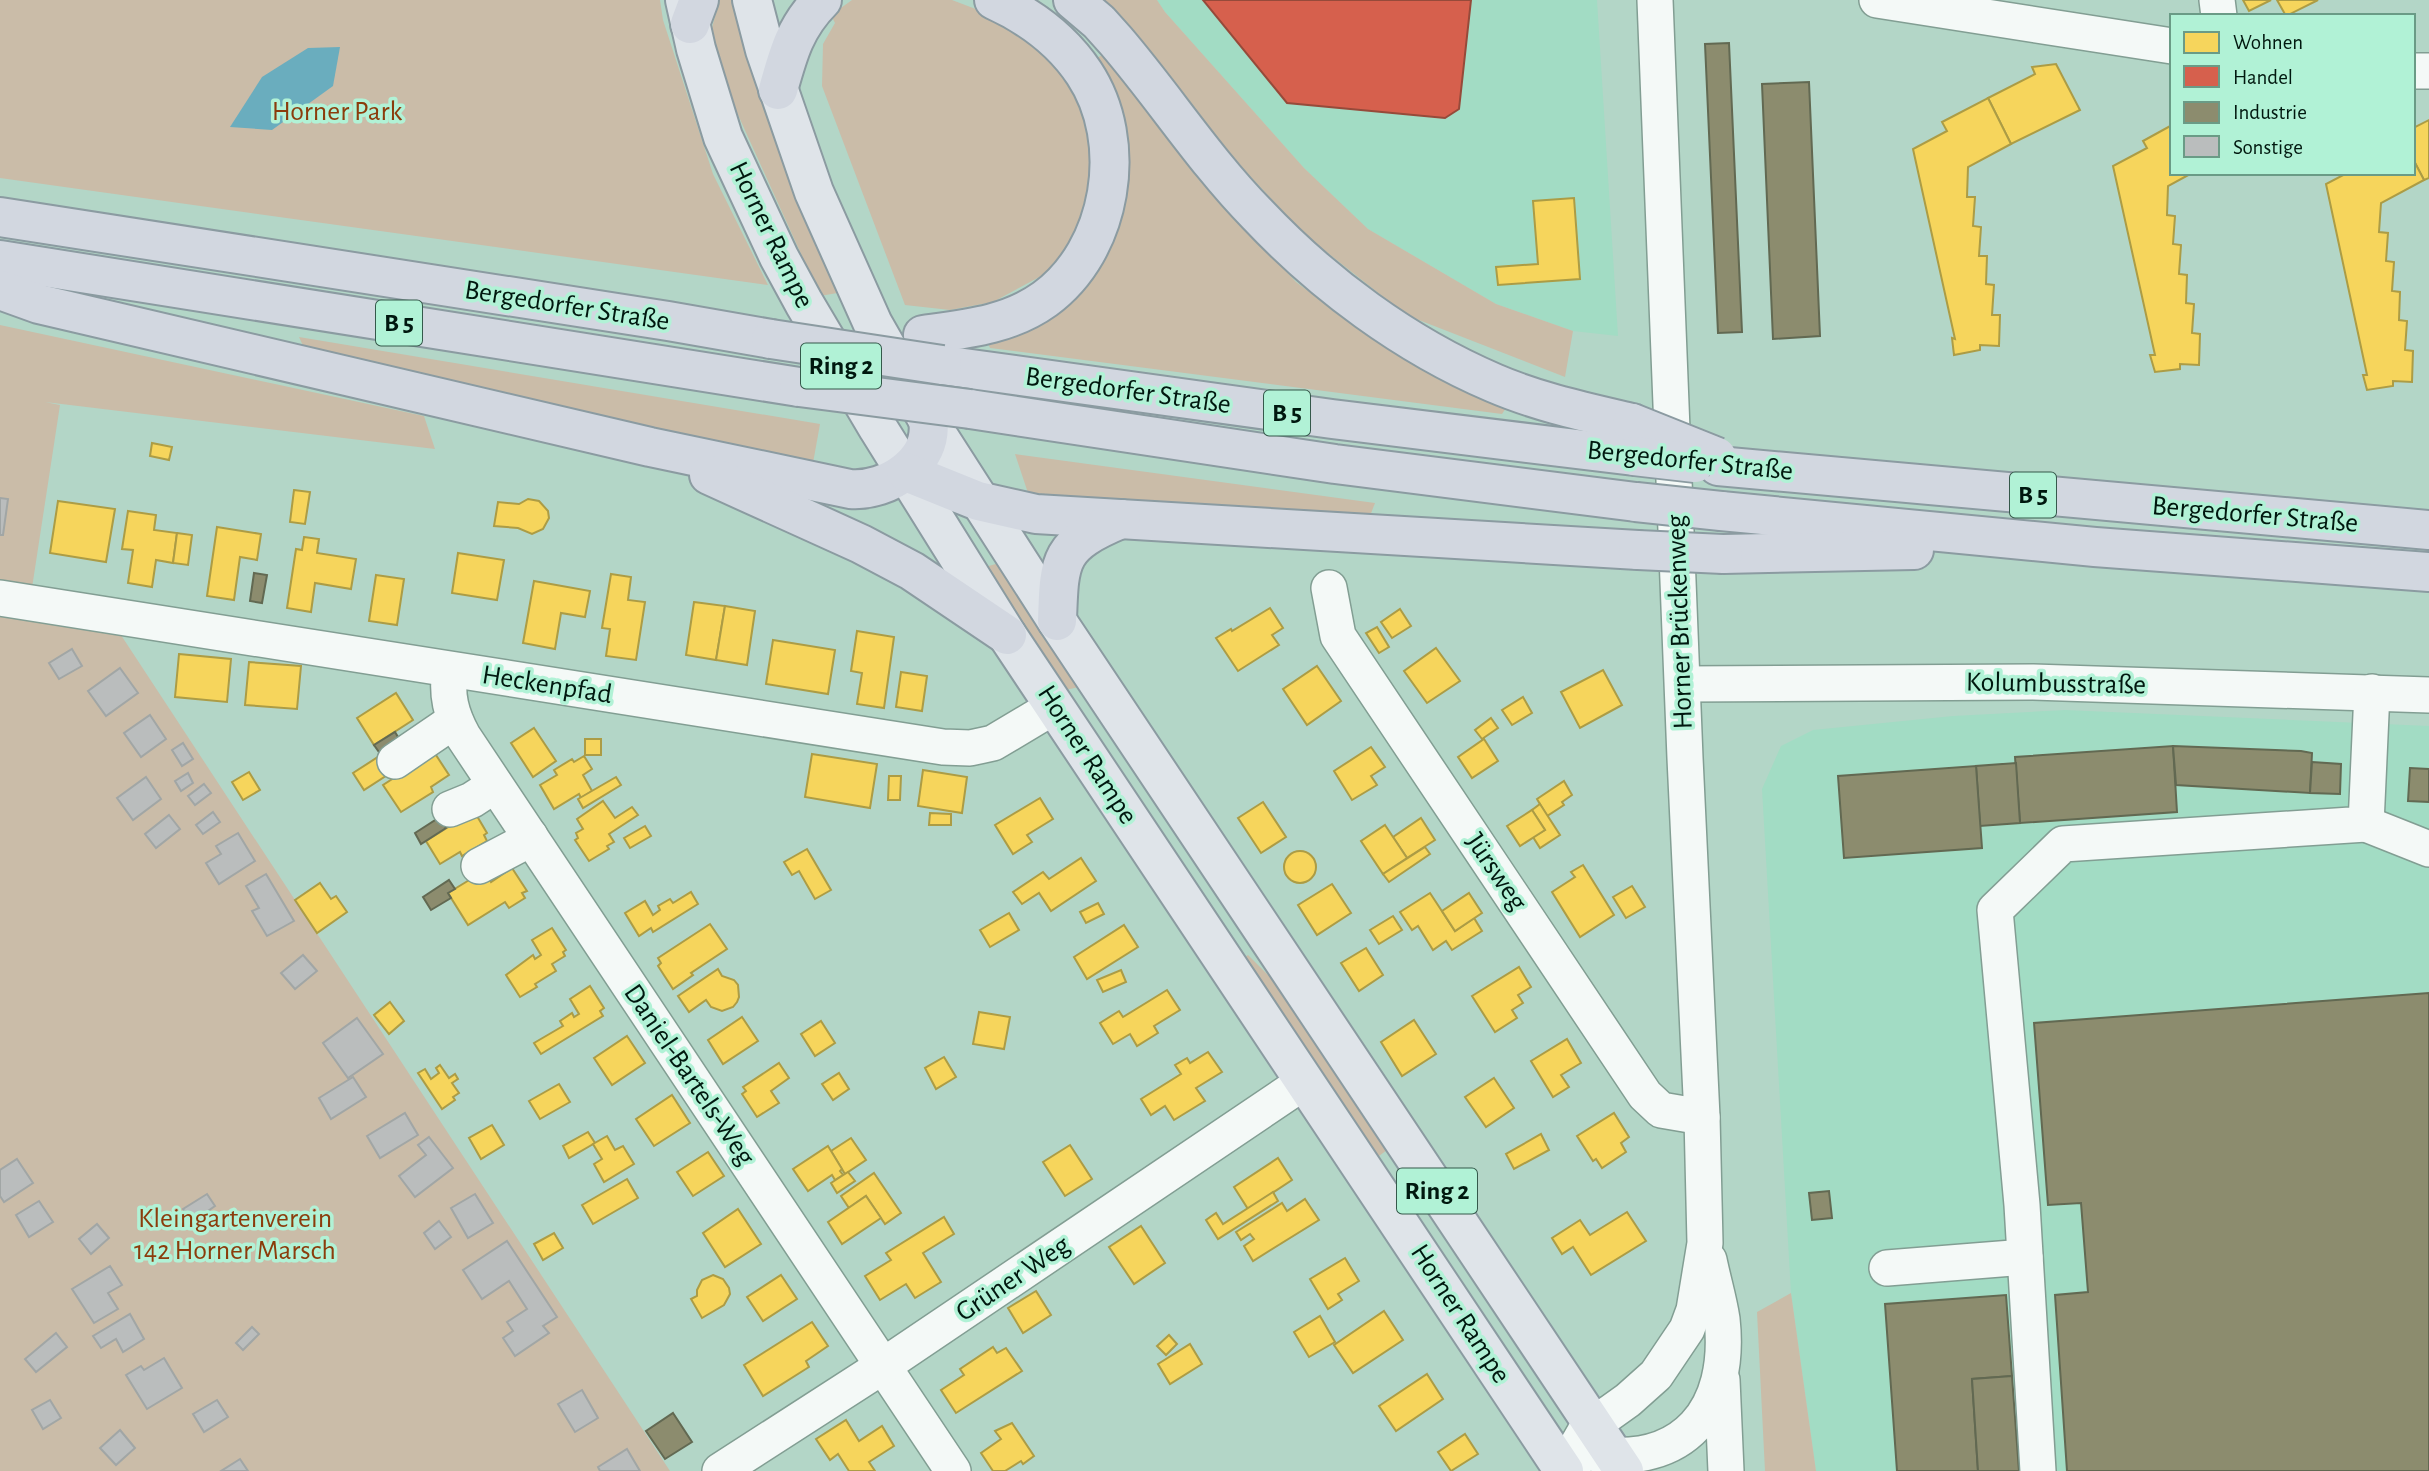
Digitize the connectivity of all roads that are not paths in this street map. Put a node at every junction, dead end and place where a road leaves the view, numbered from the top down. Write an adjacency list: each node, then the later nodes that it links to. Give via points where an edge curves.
1 (752, 0): 9 (main road, Horner Rampe / Ring 2)
2 (822, 0): 9 (highway, via 807,15 791,44)
3 (994, 0): 13 (highway, via 1051,35 1086,75 1106,129 1110,159 1106,199 1099,227 1068,279 1019,314)
4 (1073, 0): 15 (highway, via 1116,41 1256,214 1365,310 1448,361)
5 (1655, 0): 28 (street, Horner Brückenweg)
6 (1877, 0): 8 (street)
7 (691, 8): 17 (main road, Horner Rampe / Ring 2, via 723,137 804,303)
8 (2170, 46)
9 (778, 90): 14 (main road, Horner Rampe / Ring 2, via 845,265)
10 (0, 217): 13 (highway, Bergedorfer Straße / B 5, via 668,321 764,327)
11 (0, 260): 21 (highway, Bergedorfer Straße / B 5, bridge, via 799,387 1335,464 1636,502)
12 (0, 290): 16 (highway, B 5, via 39,304)
13 (932, 350): 15 (highway, Bergedorfer Straße / B 5, via 1332,419)
14 (928, 420): 17 (highway, via 930,432 923,453); 18 (main road, Horner Rampe / Ring 2)
15 (1633, 439): 20 (highway, Bergedorfer Straße / B 5, bridge, via 1728,464)
16 (650, 447): 17 (highway, via 850,489 877,487); 26 (highway, via 861,544 912,571)
17 (906, 472): 18 (highway); 26 (main road, Horner Rampe / Ring 2)
18 (978, 501): 19 (highway, via 1037,514); 25 (main road, Horner Rampe / Ring 2)
19 (1121, 519): 21 (highway, bridge, via 1723,554); 25 (highway, via 1079,541 1065,558 1057,583)
20 (2429, 530)
21 (2095, 547): 22 (highway, B 5)
22 (2429, 572)
23 (1329, 588): 42 (street, Jürsweg, via 1338,636 1645,1096 1661,1110)
24 (15, 600): 27 (street, Heckenpfad)
25 (1057, 621): 31 (main road, Horner Rampe / Ring 2)
26 (1007, 635): 32 (main road, Horner Rampe / Ring 2)
27 (450, 670): 32 (street, Heckenpfad, via 943,747 993,743); 33 (street, Daniel-Bartels-Weg, via 448,693)
28 (1684, 684): 29 (street, Kolumbusstraße, via 2033,682); 42 (street, Horner Brückenweg)
29 (2372, 692): 30 (street, Kolumbusstraße); 37 (street)
30 (2429, 695)
31 (1108, 697): 32 (main road); 48 (main road, Horner Rampe / Ring 2)
32 (1055, 706): 41 (main road, Horner Rampe / Ring 2)
33 (455, 720): 34 (street); 35 (street, Daniel-Bartels-Weg)
34 (395, 761)
35 (495, 785): 36 (street); 38 (street, Daniel-Bartels-Weg)
36 (450, 809)
37 (2366, 824): 39 (street); 44 (street, via 2063,845 1995,910)
38 (530, 836): 40 (street); 47 (street, Daniel-Bartels-Weg)
39 (2429, 849)
40 (479, 866)
41 (1304, 1082): 47 (street, Grüner Weg); 48 (main road, Horner Rampe / Ring 2, via 1531,1423)
42 (1702, 1117): 43 (street, Horner Brückenweg)
43 (1705, 1243): 46 (street, Horner Brückenweg, via 1722,1319); 48 (street, Horner Brückenweg, via 1694,1310 1678,1345 1649,1382)
44 (2025, 1257): 45 (street); 53 (street)
45 (1887, 1268)
46 (1722, 1363): 49 (street, Horner Brückenweg, via 1712,1400 1691,1430 1661,1450); 52 (street, Horner Brückenweg)
47 (883, 1366): 50 (street, Grüner Weg); 51 (street, Daniel-Bartels-Weg)
48 (1576, 1454): 49 (main road, Horner Rampe / Ring 2)
49 (1620, 1464)
50 (720, 1471)
51 (953, 1471)
52 (1726, 1471)
53 (2038, 1471)

